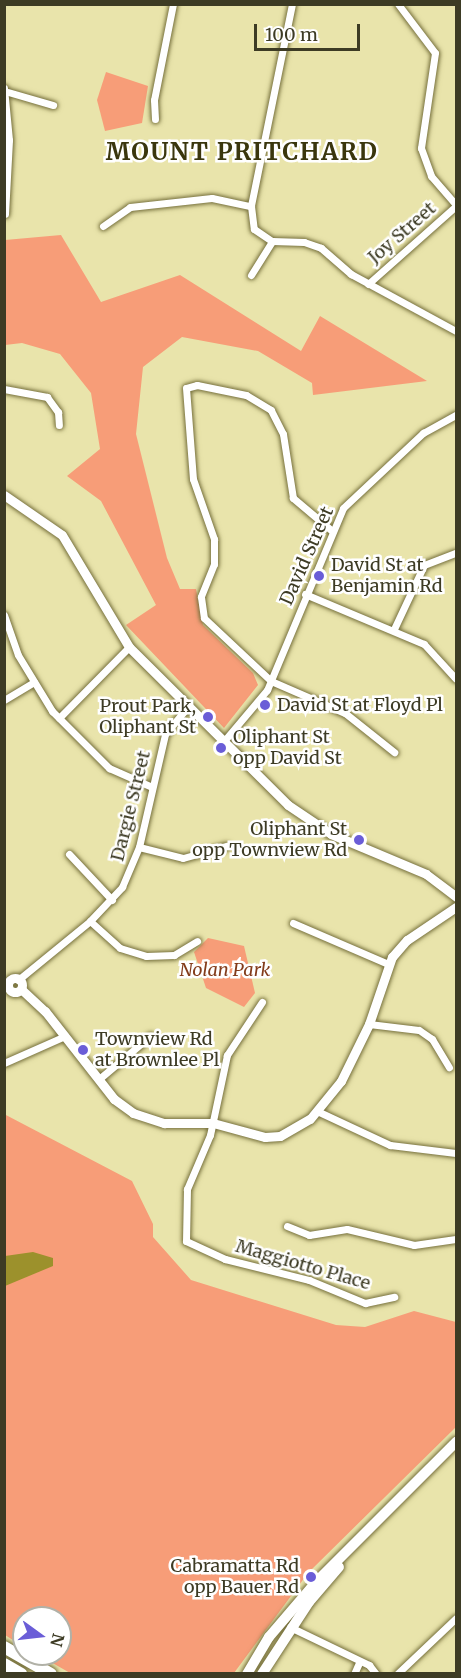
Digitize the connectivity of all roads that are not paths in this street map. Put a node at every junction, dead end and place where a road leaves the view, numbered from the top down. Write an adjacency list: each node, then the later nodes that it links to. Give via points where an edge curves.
1 (172, 4): 6 (street, via 154,100)
2 (292, 4): 9 (street)
3 (398, 4): 8 (street, via 435,53 421,148 431,176)
4 (6, 90): 5 (street); 7 (street)
5 (53, 105)
6 (155, 119)
7 (6, 165): 10 (street)
8 (456, 205): 14 (street, Joy Street)
9 (251, 206): 11 (street, via 212,198 130,207); 12 (street, via 254,229)
10 (5, 214)
11 (103, 225)
12 (272, 241): 13 (street); 14 (street, via 312,245)
13 (251, 275)
14 (368, 284): 15 (street)
15 (456, 331)
16 (4, 389): 18 (street, via 47,397 58,412)
17 (456, 415): 20 (street, David Street, via 414,440 348,502)
18 (59, 425)
19 (4, 495): 25 (street, via 72,546)
20 (331, 530): 22 (street, David Street); 27 (street, via 293,498 283,434 271,410 246,395 194,384 186,388 194,479 214,539 214,564 201,608 212,627)
21 (456, 553): 24 (street, via 424,565)
22 (305, 594): 24 (street); 27 (street, David Street)
23 (4, 615): 28 (street, via 10,637)
24 (394, 629): 26 (street, via 436,652)
25 (129, 647): 30 (street); 31 (street)
26 (456, 679)
27 (271, 681): 32 (street, David Street, via 258,704); 33 (street, via 345,713)
28 (34, 682): 29 (street); 31 (street)
29 (4, 700)
30 (188, 707): 32 (street); 34 (street, Dargie Street, via 165,734)
31 (59, 718): 34 (street, via 116,773)
32 (224, 741): 38 (street, via 314,825 426,874)
33 (394, 752)
34 (152, 787): 36 (street, Dargie Street)
35 (226, 846): 36 (street, via 183,858)
36 (139, 847): 39 (street, Dargie Street, via 130,873)
37 (69, 854): 39 (street)
38 (456, 897)
39 (112, 900): 41 (street, Dargie Street)
40 (456, 907): 44 (street, via 407,940)
41 (90, 921): 43 (street, via 115,945 146,956 187,951); 45 (street, Dargie Street)
42 (293, 923): 44 (street)
43 (197, 941)
44 (388, 964): 47 (street)
45 (13, 982): 48 (street)
46 (262, 1002): 54 (street, via 227,1055)
47 (369, 1024): 51 (street, via 419,1030 432,1039); 53 (street, via 340,1081)
48 (65, 1036): 50 (street); 52 (street)
49 (150, 1036): 52 (street)
50 (4, 1063)
51 (449, 1067)
52 (99, 1079): 54 (street, via 124,1107 141,1117)
53 (317, 1111): 54 (street, via 297,1130 273,1137); 55 (street, via 390,1145)
54 (213, 1124): 58 (street, Maggiotto Place, via 187,1189 186,1241 225,1259 309,1280 366,1303)
55 (456, 1153)
56 (287, 1226): 57 (street, via 309,1235 347,1229 414,1245)
57 (456, 1240)
58 (394, 1297)
59 (456, 1442): 61 (main road, via 349,1552)
60 (456, 1617): 71 (street)
61 (286, 1624): 63 (street); 67 (main road); 68 (main road)
62 (4, 1647): 66 (highway)
63 (359, 1663): 69 (street); 70 (street)
64 (4, 1664): 65 (highway)
65 (21, 1674)
66 (51, 1674)
67 (247, 1674)
68 (262, 1674)
69 (354, 1674)
70 (376, 1674)
71 (397, 1674)

